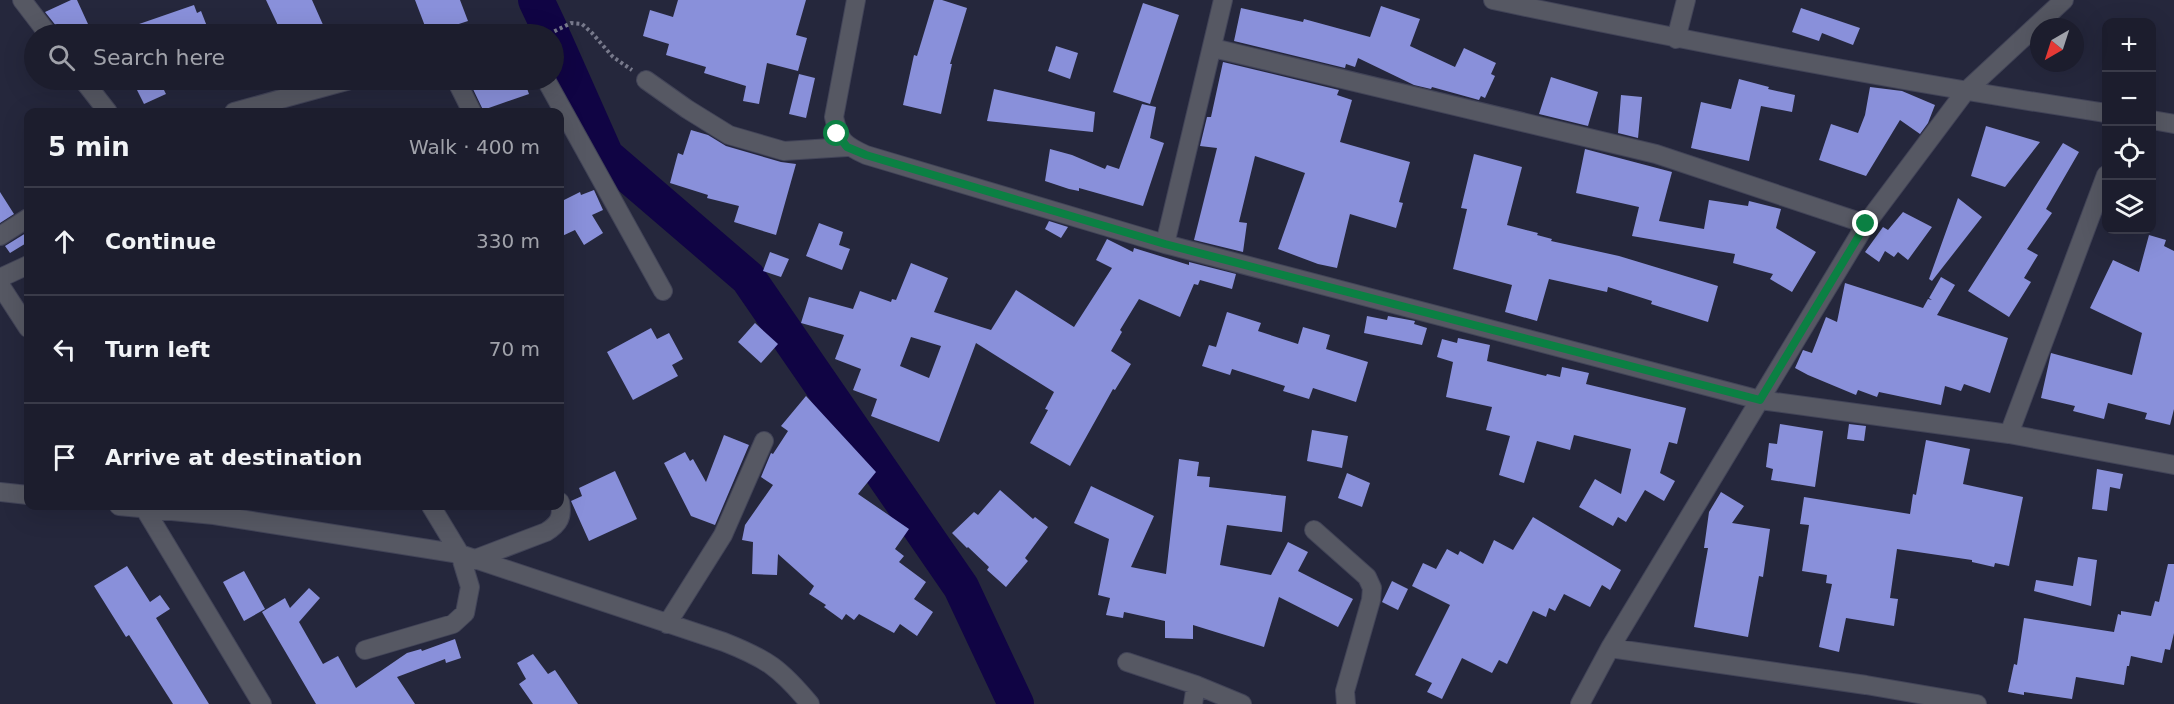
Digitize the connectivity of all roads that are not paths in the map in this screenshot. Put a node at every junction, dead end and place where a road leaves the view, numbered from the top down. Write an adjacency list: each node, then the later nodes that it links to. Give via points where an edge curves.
1 (22, 0): 7 (street)
2 (856, 0): 24 (street, via 834,117 837,134)
3 (1222, 0): 9 (street)
4 (1493, 0): 8 (street)
5 (1686, 0): 8 (street)
6 (2064, 0): 15 (street)
7 (40, 24)
8 (1676, 39): 15 (street)
9 (1213, 48): 27 (street, via 1656,154); 29 (street)
10 (646, 80): 24 (street, via 729,135 784,151)
11 (91, 90): 16 (street)
12 (314, 90): 17 (street)
13 (461, 90): 18 (street)
14 (552, 90): 19 (street)
15 (1965, 92): 21 (street); 27 (street)
16 (105, 108)
17 (248, 108)
18 (470, 108)
19 (562, 108)
20 (564, 112): 33 (street)
21 (2102, 112)
22 (2156, 121): 23 (street)
23 (2174, 124)
24 (847, 147): 29 (street)
25 (2104, 180): 36 (street)
26 (24, 221): 28 (street)
27 (1866, 224): 35 (street)
28 (0, 236)
29 (1165, 244): 35 (street)
30 (24, 267): 31 (street)
31 (0, 278)
32 (0, 285): 34 (street)
33 (663, 291)
34 (24, 322)
35 (1760, 400): 36 (street); 48 (street)
36 (2009, 434): 38 (street)
37 (764, 441): 47 (street, via 723,535)
38 (2174, 465)
39 (0, 492): 40 (street)
40 (24, 495)
41 (146, 510): 52 (street)
42 (215, 510): 46 (street)
43 (434, 510): 46 (street)
44 (562, 510): 46 (street, via 560,521 546,532)
45 (1314, 530): 56 (street, via 1367,577 1372,588)
46 (468, 556): 47 (street); 49 (street, via 470,587 465,614 460,620)
47 (667, 624): 53 (street, via 759,656 775,666)
48 (1610, 648): 57 (street); 58 (street)
49 (365, 650)
50 (1127, 662): 51 (street)
51 (1196, 685): 54 (street); 55 (street)
52 (255, 701)
53 (810, 704)
54 (1193, 704)
55 (1242, 704)
56 (1346, 704)
57 (1580, 704)
58 (1977, 704)

